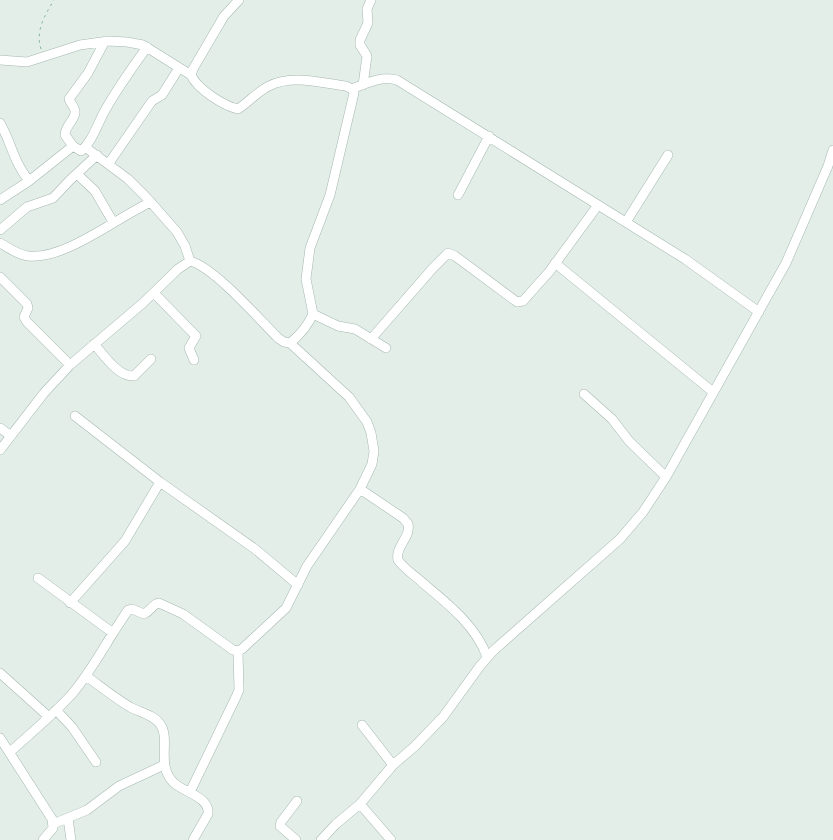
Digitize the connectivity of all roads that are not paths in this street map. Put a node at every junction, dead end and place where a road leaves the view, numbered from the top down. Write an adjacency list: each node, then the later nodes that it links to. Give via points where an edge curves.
1 (239, 0): 7 (street, via 224,16)
2 (370, 0): 8 (street, via 368,21 360,40 367,56)
3 (105, 41): 4 (street, via 134,42); 5 (street, via 73,47 27,62); 12 (street, via 69,99 75,114 65,135)
4 (147, 47): 6 (street); 13 (street, via 106,108)
5 (0, 60)
6 (179, 68): 7 (street); 17 (street, via 162,95 152,101)
7 (191, 76): 9 (street, via 202,89 238,109 279,81 319,82)
8 (363, 84): 9 (street); 11 (street, via 376,79 397,80)
9 (352, 89): 34 (street, via 353,100 336,173 310,248 307,287)
10 (0, 123): 20 (street, via 17,165)
11 (489, 136): 21 (street); 24 (street)
12 (73, 146): 13 (street, via 81,151); 20 (street)
13 (85, 147): 16 (street)
14 (833, 150): 18 (street)
15 (668, 155): 26 (street)
16 (97, 156): 17 (street); 19 (street)
17 (108, 163): 23 (street)
18 (831, 164): 33 (street, via 786,263)
19 (77, 174): 25 (street, via 95,190); 27 (street, via 52,198 27,207)
20 (29, 181): 22 (street)
21 (458, 195)
22 (0, 200)
23 (151, 202): 25 (street); 29 (street, via 177,232)
24 (598, 205): 26 (street); 30 (street)
25 (113, 222): 28 (street, via 72,247 48,254 20,254)
26 (626, 222): 33 (street)
27 (0, 230)
28 (0, 243)
29 (190, 261): 32 (street); 36 (street, via 202,266 232,292 278,338 284,342)
30 (555, 263): 35 (street, via 520,302 448,253); 42 (street)
31 (0, 277): 41 (street, via 27,304 26,322)
32 (154, 293): 37 (street); 40 (street, via 196,336 189,348)
33 (759, 312): 42 (street)
34 (313, 314): 35 (street, via 341,327 355,329); 36 (street)
35 (371, 339): 38 (street)
36 (294, 340): 50 (street, via 349,397 367,422 374,451 372,464)
37 (94, 344): 39 (street, via 128,376 134,376); 41 (street)
38 (386, 348)
39 (151, 359)
40 (194, 360)
41 (70, 365): 46 (street)
42 (713, 392): 48 (street)
43 (584, 394): 48 (street, via 612,419)
44 (74, 416): 49 (street)
45 (0, 428): 46 (street)
46 (11, 436): 47 (street)
47 (0, 450)
48 (666, 478): 56 (street, via 620,539)
49 (160, 482): 52 (street, via 255,549); 53 (street, via 125,541)
50 (360, 489): 52 (street, via 307,566); 56 (street, via 408,524 398,560 460,617 483,645)
51 (38, 578): 53 (street)
52 (298, 585): 55 (street, via 281,614)
53 (70, 603): 54 (street)
54 (113, 633): 55 (street, via 128,610 144,614 159,603 183,614); 58 (street)
55 (238, 651): 67 (street, via 236,697)
56 (487, 657): 66 (street, via 443,717)
57 (0, 673): 60 (street)
58 (86, 676): 59 (street); 65 (street, via 160,724 164,731)
59 (56, 710): 60 (street); 64 (street)
60 (49, 717): 63 (street)
61 (362, 725): 66 (street)
62 (0, 738): 63 (street)
63 (10, 752): 71 (street)
64 (96, 762)
65 (164, 765): 67 (street, via 173,782); 70 (street, via 119,786 87,810)
66 (393, 765): 69 (street)
67 (190, 792): 74 (street, via 208,809)
68 (297, 801): 75 (street, via 280,826)
69 (360, 804): 76 (street); 77 (street)
70 (68, 818): 71 (street); 73 (street)
71 (53, 824): 72 (street)
72 (43, 840)
73 (71, 840)
74 (194, 840)
75 (296, 840)
76 (321, 840)
77 (391, 840)

